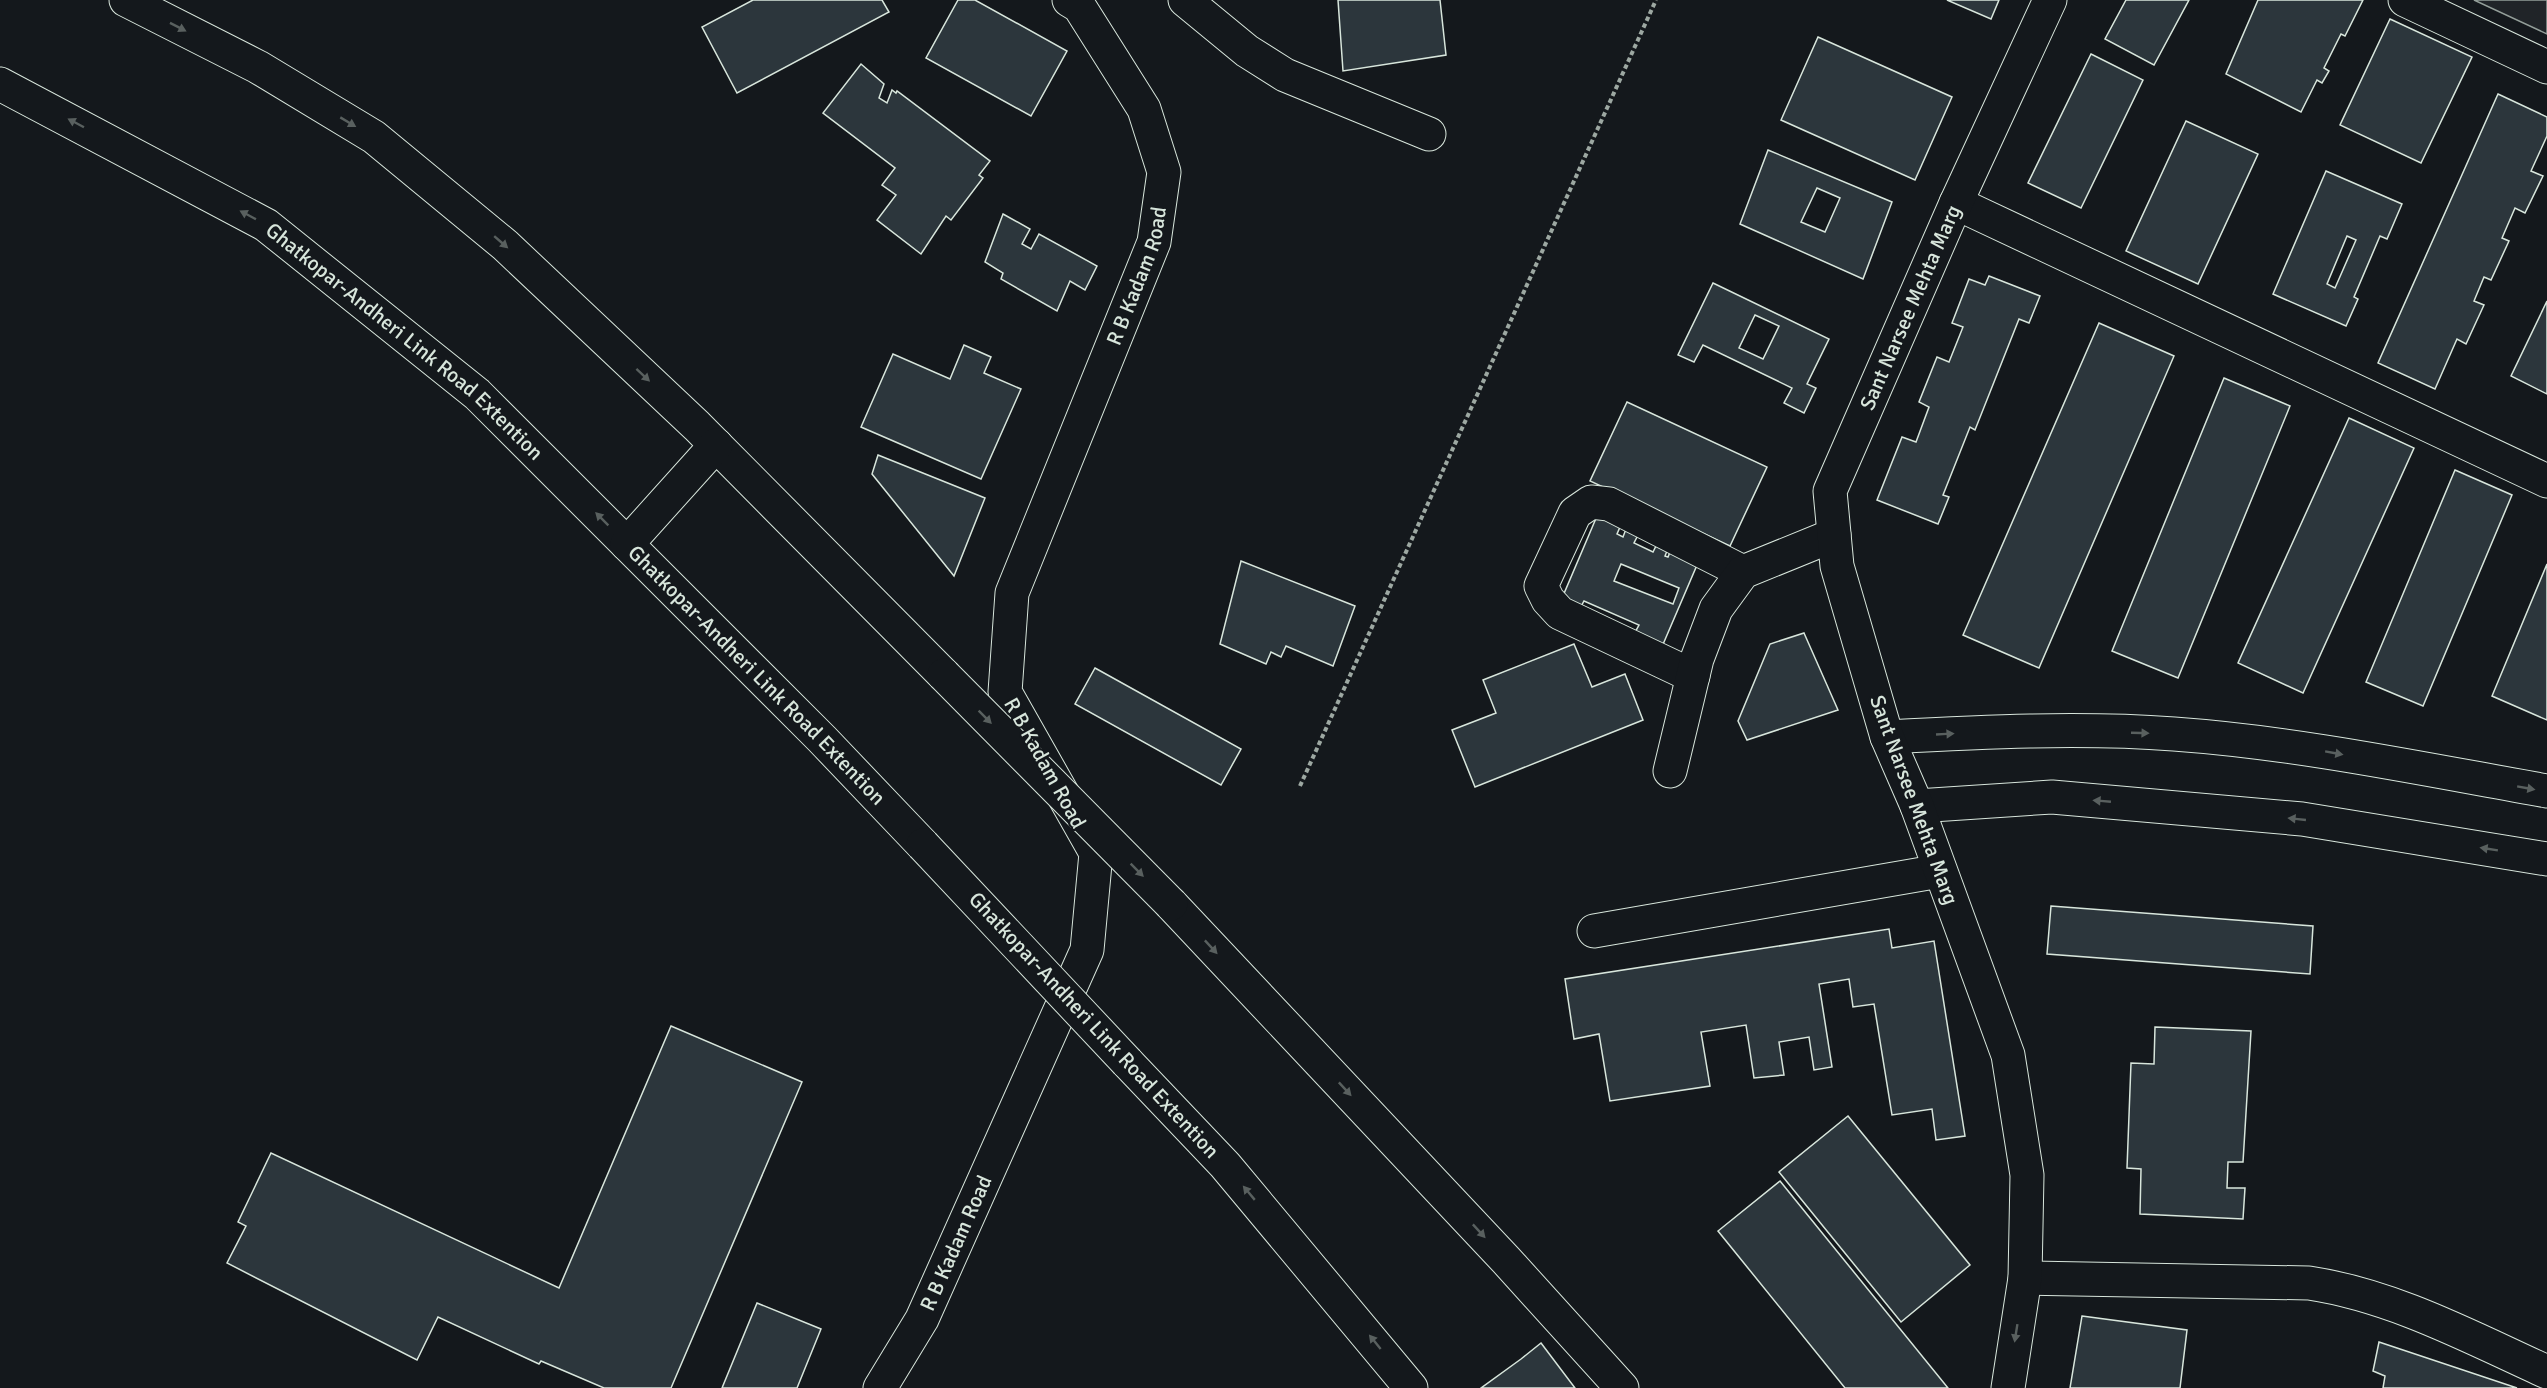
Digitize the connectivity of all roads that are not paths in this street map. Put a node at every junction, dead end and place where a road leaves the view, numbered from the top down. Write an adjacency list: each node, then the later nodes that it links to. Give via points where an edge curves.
1 (126, 0): 10 (street, one-way to 10, via 258,67 374,137 505,244)
2 (1185, 0): 8 (street, via 1247,51 1286,75)
3 (2050, 0): 9 (street, Sant Narsee Mehta Marg)
4 (2405, 0): 6 (street)
5 (1076, 2): 25 (street, R B Kadam Road, via 1144,109 1164,172 1154,242 1012,592 1005,692 1096,853 1087,950 922,1319)
6 (2547, 67)
7 (0, 84): 13 (street, Ghatkopar-Andheri Link Road Extention, one-way to 7, via 477,394 266,225)
8 (1429, 134)
9 (1956, 203): 11 (street); 12 (street, Sant Narsee Mehta Marg, via 1830,491)
10 (716, 445): 13 (street); 27 (street, one-way to 27, bridge, via 1171,904)
11 (2547, 481)
12 (1834, 535): 14 (street); 16 (street, Sant Narsee Mehta Marg, via 1837,567)
13 (627, 544): 26 (street, Ghatkopar-Andheri Link Road Extention, one-way to 13, bridge, via 1225,1165 814,731)
14 (1743, 572): 15 (street, via 1716,609); 15 (street, via 1609,504 1591,502 1575,513 1541,586 1548,600 1560,613)
15 (1693, 676): 17 (street)
16 (1887, 737): 18 (street, one-way to 18, via 2043,730 2173,734 2302,748); 19 (street, Sant Narsee Mehta Marg)
17 (1670, 771)
18 (2547, 791)
19 (1917, 806): 20 (street, one-way to 19, via 2302,819 2052,797); 21 (street, Sant Narsee Mehta Marg)
20 (2547, 859)
21 (1940, 871): 22 (street); 23 (street, Sant Narsee Mehta Marg, via 2008,1055 2027,1175)
22 (1594, 931)
23 (2025, 1278): 24 (street, via 2333,1286 2413,1311); 28 (street, Sant Narsee Mehta Marg, one-way to 28)
24 (2547, 1372)
25 (880, 1388)
26 (1411, 1388)
27 (1622, 1388)
28 (2008, 1388)

